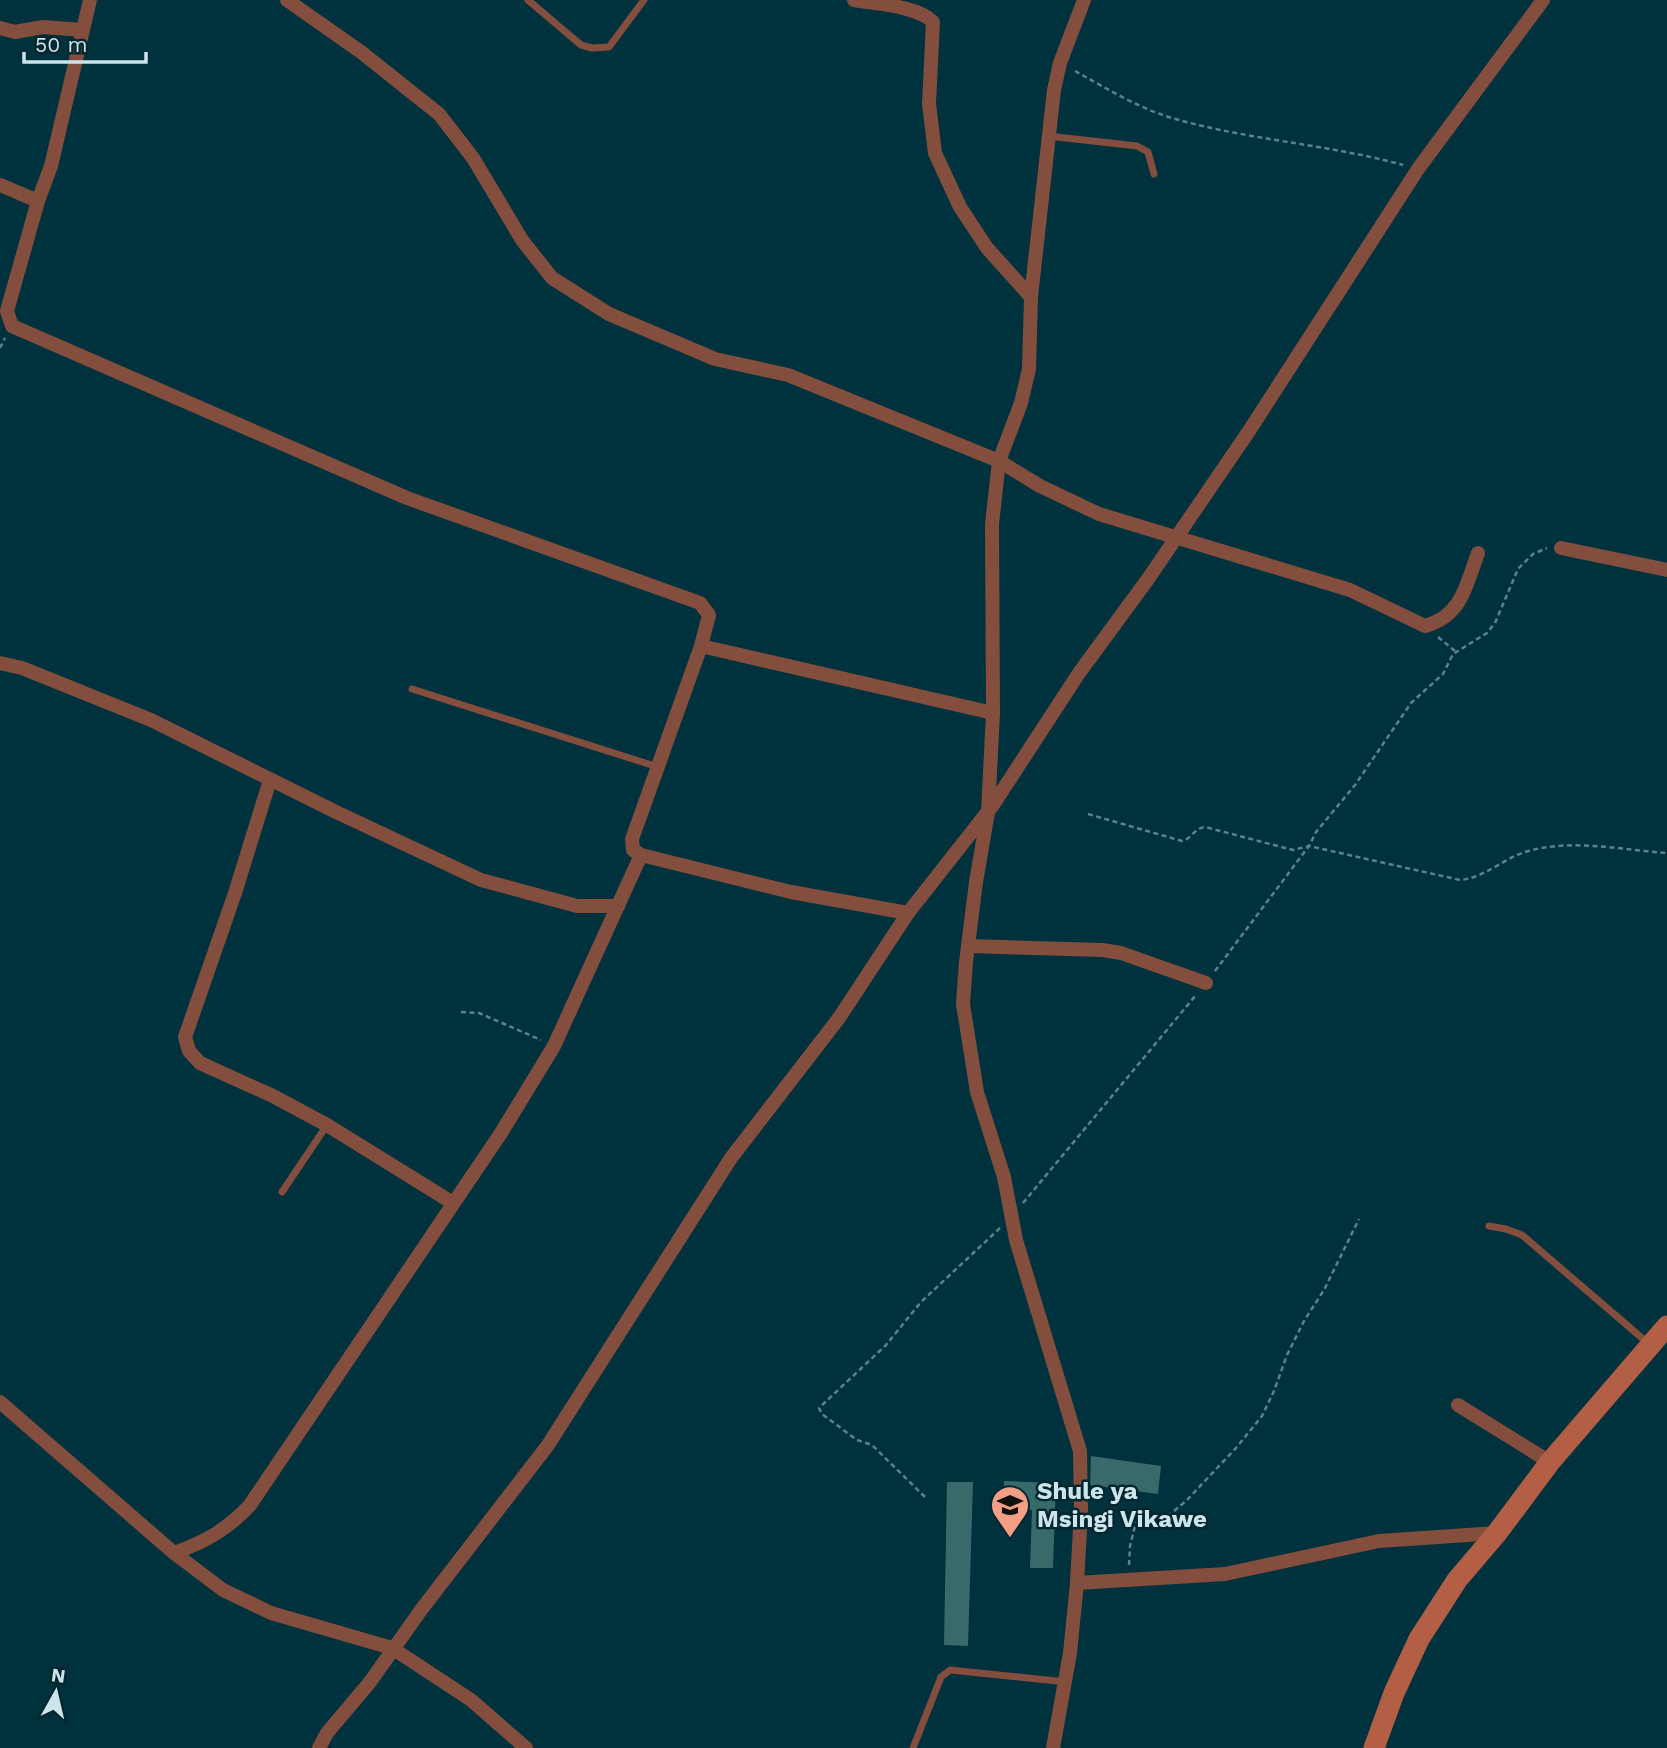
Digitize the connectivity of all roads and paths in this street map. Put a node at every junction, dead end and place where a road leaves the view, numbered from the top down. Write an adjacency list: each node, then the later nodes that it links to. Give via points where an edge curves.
1 (90, 0): 9 (street)
2 (528, 0): 3 (lane, via 581,46 592,48 609,47)
3 (644, 0)
4 (854, 0): 16 (street, via 915,11 933,22 929,104 936,153 960,207)
5 (1084, 0): 10 (street)
6 (1543, 0): 12 (street)
7 (296, 3): 17 (street, via 439,114 552,278 609,314 715,359 788,375)
8 (0, 28): 9 (street, via 15,32 43,27)
9 (83, 30): 15 (street, via 51,166)
10 (1060, 63): 11 (street); 12 (path, via 1170,118 1354,152)
11 (1047, 136): 13 (lane, via 1138,146 1147,152); 16 (street)
12 (1418, 169): 18 (street)
13 (1154, 174)
14 (0, 186): 15 (street)
15 (38, 201): 23 (street, via 7,311 12,326 407,498 699,603 709,615)
16 (1031, 297): 17 (street, via 1029,369)
17 (999, 461): 18 (street, via 1100,514); 27 (street, via 991,543)
18 (1175, 538): 22 (street, via 1350,590); 30 (street)
19 (1561, 548): 21 (street); 24 (path, via 1541,549 1526,560 1494,623 1478,640)
20 (1478, 553): 22 (street, via 1458,604 1447,617)
21 (1667, 570)
22 (1425, 626): 24 (path)
23 (701, 646): 27 (street); 28 (street)
24 (1456, 652): 32 (path, via 1443,674 1411,703)
25 (0, 663): 29 (street, via 99,697)
26 (412, 689): 28 (lane)
27 (993, 713): 30 (street)
28 (658, 767): 34 (street, via 632,839 633,850)
29 (270, 780): 35 (street, via 481,880 577,906); 41 (street, via 185,1037 189,1051 200,1063)
30 (988, 812): 36 (street); 37 (street)
31 (1088, 814): 32 (path, via 1182,841 1205,827 1293,850)
32 (1309, 845): 33 (path, via 1460,880 1524,852 1548,847); 38 (path)
33 (1667, 853)
34 (641, 855): 35 (street); 36 (street, via 791,892)
35 (618, 906): 40 (street)
36 (908, 913): 56 (street, via 839,1018 731,1158 548,1445)
37 (968, 946): 38 (street, via 1102,950); 44 (street, via 963,1004 968,1042)
38 (1206, 983): 44 (path)
39 (461, 1012): 40 (path, via 479,1013)
40 (554, 1046): 43 (street)
41 (327, 1125): 42 (lane); 43 (street)
42 (282, 1192)
43 (453, 1203): 53 (street, via 250,1505 216,1535)
44 (1012, 1217): 51 (path, via 921,1302 886,1345 819,1408 856,1440 872,1445); 55 (street, via 1080,1451)
45 (1359, 1219): 54 (path, via 1287,1355 1262,1416 1186,1501 1168,1516 1136,1522 1129,1546)
46 (1489, 1226): 47 (lane, via 1522,1235)
47 (1662, 1333): 50 (street)
48 (0, 1402): 53 (street)
49 (1458, 1405): 50 (street)
50 (1550, 1462): 52 (street)
51 (925, 1497)
52 (1497, 1533): 54 (street, via 1379,1541 1225,1574); 62 (street, via 1457,1580 1419,1639)
53 (174, 1553): 56 (street, via 223,1590 271,1613)
54 (1129, 1579): 55 (street)
55 (1077, 1583): 57 (street)
56 (393, 1648): 58 (street); 59 (street, via 471,1700)
57 (1066, 1682): 60 (lane, via 950,1670 941,1677); 61 (street)
58 (319, 1748)
59 (526, 1748)
60 (913, 1748)
61 (1052, 1748)
62 (1374, 1748)

